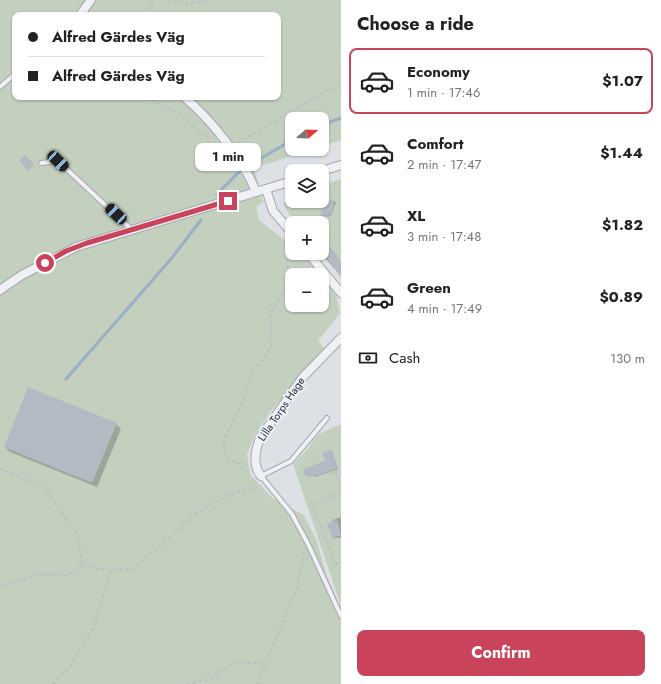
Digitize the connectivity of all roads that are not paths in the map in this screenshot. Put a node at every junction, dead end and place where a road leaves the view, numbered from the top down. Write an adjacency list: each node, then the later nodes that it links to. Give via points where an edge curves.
1 (92, 0): 2 (street)
2 (82, 12)
3 (12, 76): 5 (lane)
4 (0, 79): 5 (lane)
5 (4, 83): 6 (lane)
6 (0, 87)
7 (188, 100): 13 (street, via 230,148 248,174)
8 (41, 163): 15 (lane, via 58,161)
9 (341, 165): 10 (street)
10 (329, 169)
11 (285, 183): 12 (street)
12 (266, 189): 13 (street); 14 (street, via 273,211)
13 (256, 192): 15 (street)
14 (285, 224)
15 (131, 229): 17 (street, via 66,251)
16 (314, 260): 18 (street)
17 (0, 290)
18 (341, 293)
19 (341, 338): 21 (street, Lilla Torps Hage, via 302,377 256,449 255,464)
20 (327, 418): 21 (lane, via 291,461)
21 (262, 476): 22 (lane, via 292,514)
22 (341, 616)

